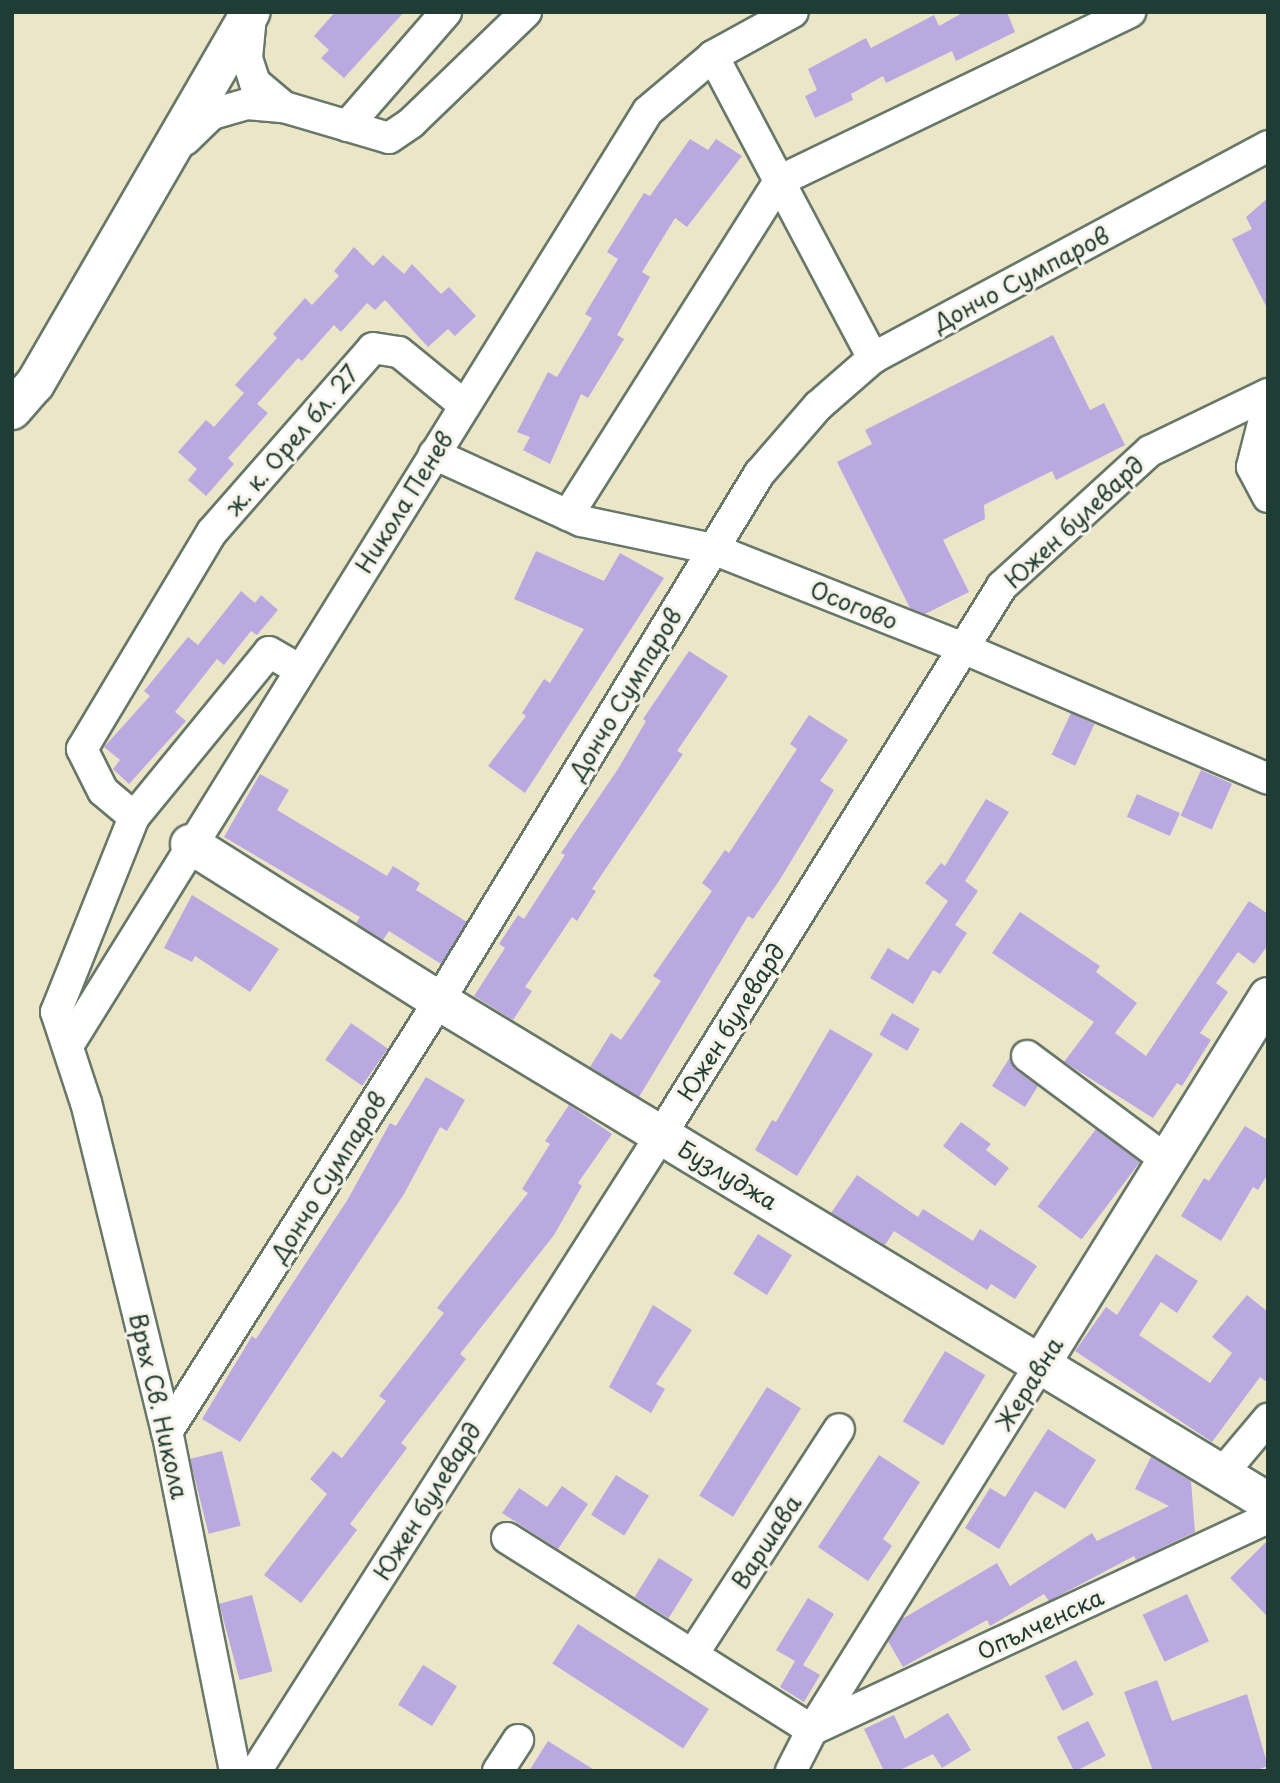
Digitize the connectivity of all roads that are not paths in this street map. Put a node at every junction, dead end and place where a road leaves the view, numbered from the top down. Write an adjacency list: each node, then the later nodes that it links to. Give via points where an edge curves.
1 (251, 12): 7 (street, via 247,58 255,83); 10 (street)
2 (446, 12): 8 (street)
3 (526, 12): 8 (street, via 411,123 389,138)
4 (793, 12): 6 (street, Никола Пенев)
5 (1130, 12): 11 (street)
6 (713, 56): 11 (street); 15 (street, Никола Пенев, via 648,111)
7 (284, 107): 8 (street); 10 (street, via 247,104 212,114)
8 (347, 126)
9 (1268, 146): 12 (street, Дончо Сумпаров)
10 (169, 156): 16 (street, via 35,384)
11 (779, 181): 12 (street); 19 (street)
12 (873, 358): 20 (street, Дончо Сумпаров, via 818,406 759,474)
13 (1268, 394): 21 (street, Южен булевард, via 1150,451 1002,586)
14 (1268, 404): 18 (street, via 1252,467)
15 (464, 405): 17 (street, Никола Пенев); 24 (street, ж. к. Орел бл. 27, via 399,352 373,348 212,532 82,749 103,791)
16 (12, 410)
17 (434, 454): 19 (street, Осогово); 22 (street, Никола Пенев)
18 (1268, 497)
19 (568, 515): 20 (street, Осогово)
20 (713, 549): 21 (street, Осогово); 27 (street, Дончо Сумпаров)
21 (963, 648): 23 (street, Осогово); 30 (street, Южен булевард)
22 (299, 669): 24 (street, Връх Св. Никола, via 269,652); 25 (street, Никола Пенев)
23 (1268, 779)
24 (134, 817): 28 (street, Връх Св. Никола, via 56,1012)
25 (190, 844): 27 (street, Бузлуджа); 28 (street, Никола Пенев)
26 (1268, 997): 31 (street, Жеравна)
27 (439, 1001): 30 (street, Бузлуджа); 35 (street, Дончо Сумпаров)
28 (69, 1044): 35 (street, Връх Св. Никола)
29 (1027, 1056): 31 (street)
30 (661, 1135): 32 (street, Бузлуджа); 44 (street, Южен булевард)
31 (1169, 1162): 32 (street, Жеравна)
32 (1040, 1365): 36 (street, Бузлуджа); 41 (street, Жеравна)
33 (1268, 1419): 36 (street)
34 (839, 1429): 40 (street, Варшава)
35 (167, 1432): 43 (street, Връх Св. Никола)
36 (1220, 1476): 37 (street, Бузлуджа)
37 (1268, 1502)
38 (1268, 1518): 41 (street, Опълченска)
39 (507, 1538): 40 (street)
40 (694, 1654): 41 (street)
41 (812, 1730): 46 (street, Жеравна)
42 (518, 1740): 45 (street)
43 (235, 1771)
44 (256, 1771)
45 (498, 1771)
46 (791, 1771)

